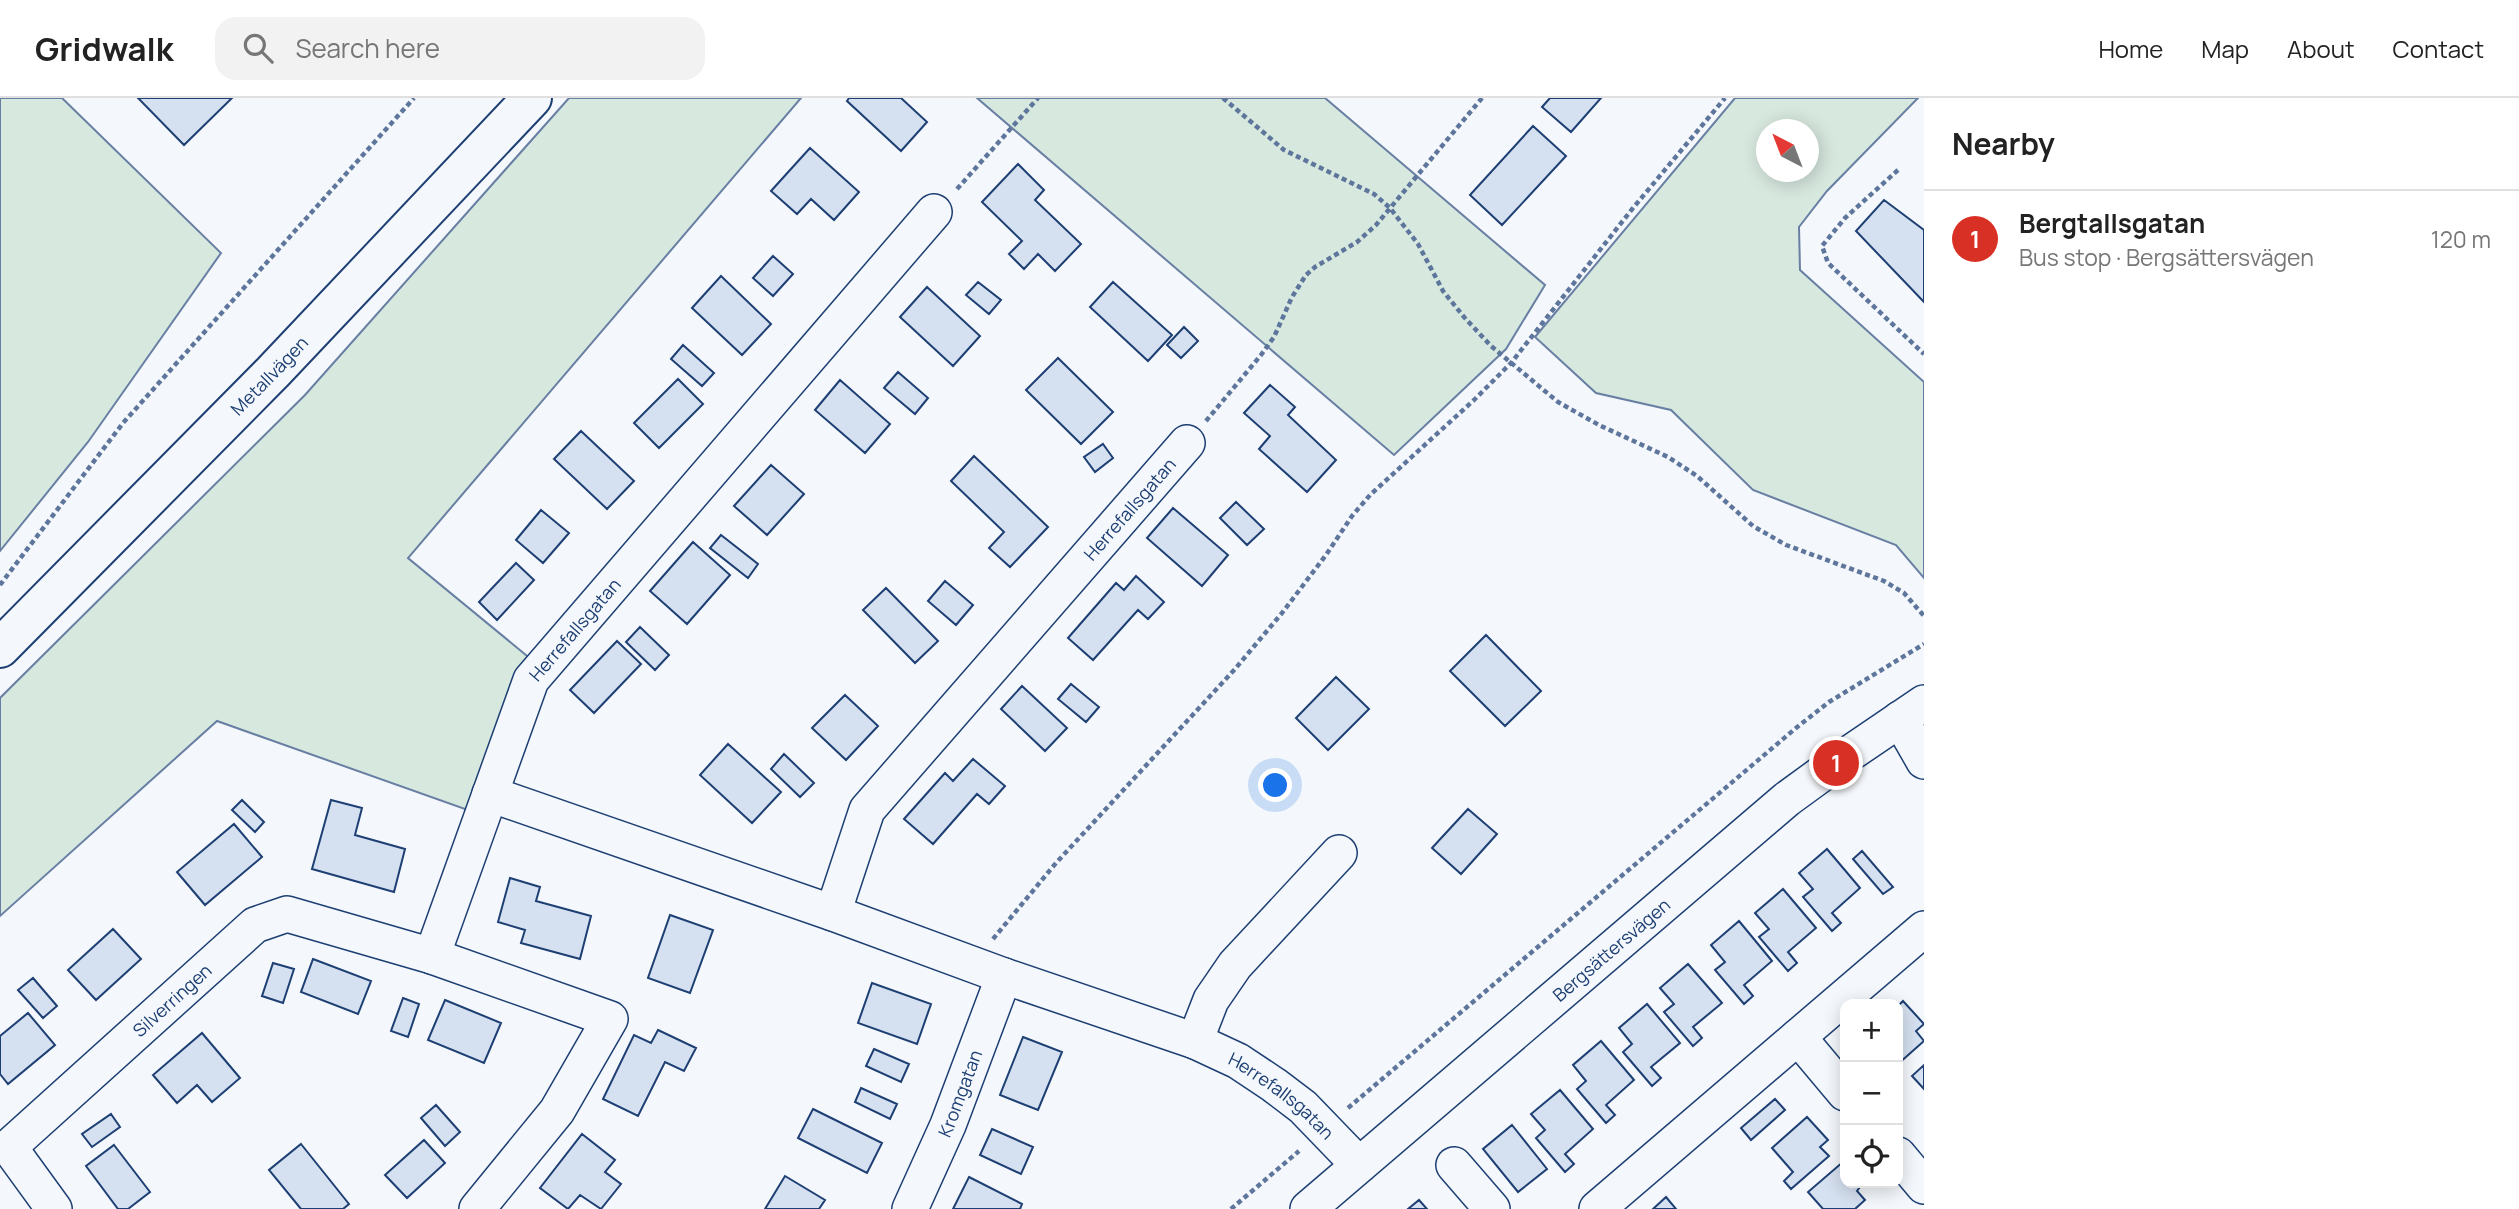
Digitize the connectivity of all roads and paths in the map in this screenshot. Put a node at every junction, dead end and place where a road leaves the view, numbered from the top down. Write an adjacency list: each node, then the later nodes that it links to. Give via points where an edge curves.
1 (414, 98): 13 (path, via 123,423)
2 (532, 98): 16 (main road, Metallvägen, via 263,382)
3 (1038, 98): 9 (path)
4 (1223, 98): 8 (path, via 1284,150 1374,194)
5 (1482, 98): 8 (path)
6 (1725, 98): 11 (path)
7 (1898, 170): 10 (path, via 1845,218 1822,246 1828,263)
8 (1390, 208): 11 (path, via 1457,309); 12 (path, via 1357,242 1306,275 1274,337)
9 (934, 212): 19 (street, Herrefallsgatan, via 531,680)
10 (1924, 354)
11 (1511, 363): 14 (path, via 1558,402 1697,475 1753,526 1786,545 1884,581 1904,593); 24 (path, via 1370,495 1235,669 1056,863 984,951)
12 (1187, 443): 21 (street, Herrefallsgatan, via 867,810)
13 (0, 585)
14 (1924, 616)
15 (1924, 644): 28 (path, via 1829,702 1796,728)
16 (0, 648)
17 (1912, 711): 18 (street); 30 (street, Bergsättersvägen, via 1787,799)
18 (1924, 761)
19 (490, 794): 21 (street, Herrefallsgatan); 23 (street)
20 (1339, 853): 26 (street, via 1235,965 1211,1000)
21 (833, 913): 24 (street, Herrefallsgatan)
22 (1924, 929): 25 (street)
23 (432, 956): 33 (street, Silverringen, via 287,914 255,925 9,1147); 34 (street, Silverringen, via 610,1019 557,1111)
24 (989, 971): 26 (street, Herrefallsgatan); 35 (street, Kromgatan, via 948,1125)
25 (1798, 1037): 27 (street); 39 (street)
26 (1195, 1041): 28 (street, Herrefallsgatan, via 1265,1079)
27 (1840, 1087)
28 (1325, 1128): 30 (street, Herrefallsgatan); 36 (path)
29 (1903, 1161): 32 (street)
30 (1359, 1165): 37 (street, Bergsättersvägen)
31 (1454, 1165): 38 (street)
32 (1924, 1186)
33 (54, 1209)
34 (477, 1209)
35 (911, 1209)
36 (1231, 1209)
37 (1308, 1209)
38 (1492, 1209)
39 (1597, 1209)

